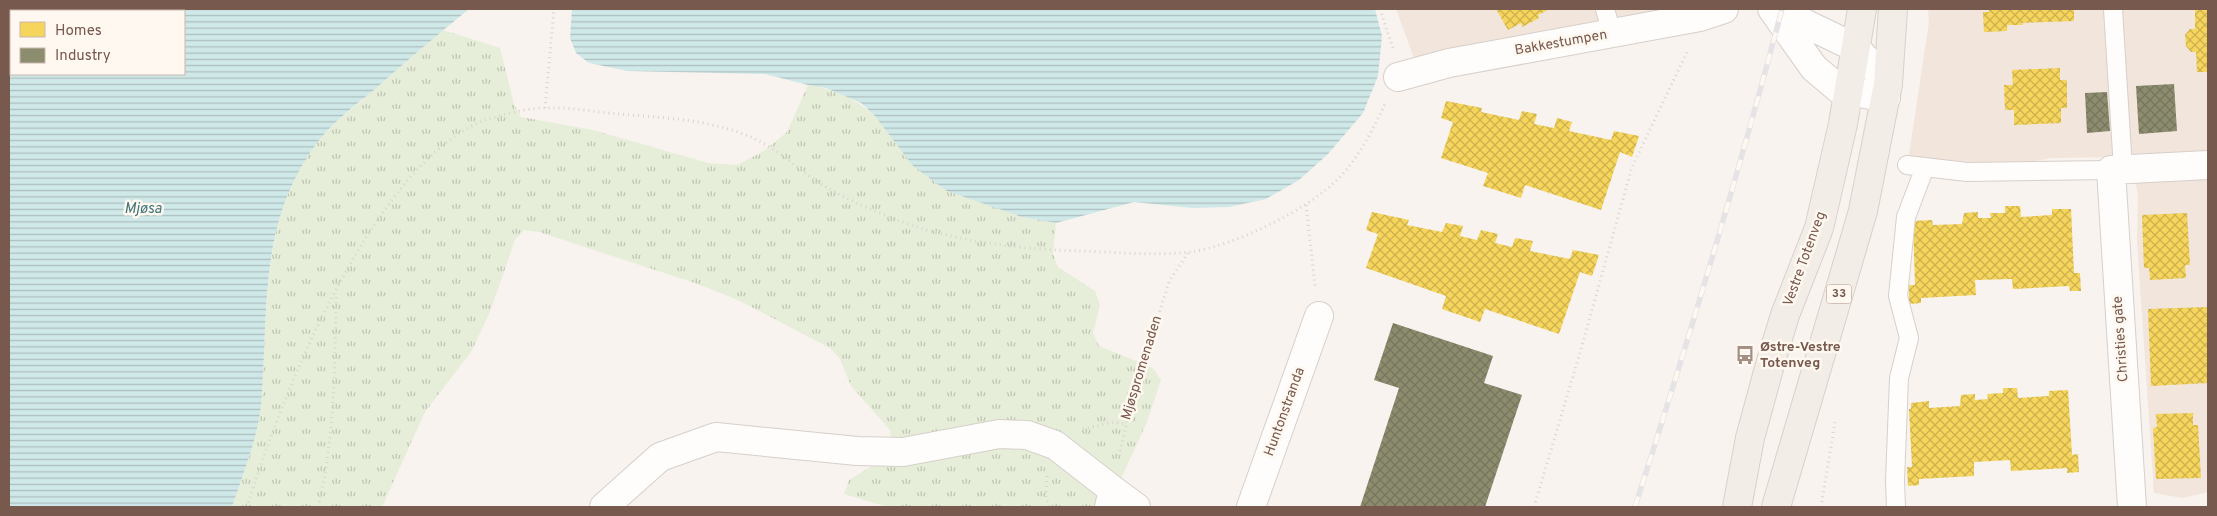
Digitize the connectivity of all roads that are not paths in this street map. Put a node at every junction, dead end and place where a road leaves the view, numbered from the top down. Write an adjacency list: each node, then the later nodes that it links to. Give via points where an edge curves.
1 (1772, 9): 10 (street, via 1814,68 1839,89)
2 (1784, 9): 8 (street, via 1804,23)
3 (1862, 9): 8 (main road, Vestre Totenveg)
4 (1893, 9): 11 (main road, 33)
5 (2113, 9): 15 (lane, Christies gate)
6 (1712, 13): 7 (street, Bakkestumpen)
7 (1608, 21): 9 (street, Bakkestumpen)
8 (1856, 48): 10 (main road, Vestre Totenveg); 11 (street)
9 (1398, 77)
10 (1848, 91): 11 (street); 21 (main road, Vestre Totenveg, via 1819,228 1771,361 1750,438)
11 (1887, 91): 22 (main road, 33, via 1863,211)
12 (1907, 165): 14 (lane)
13 (2208, 165): 15 (street)
14 (1926, 167): 15 (lane, via 1967,172); 23 (lane, via 1906,217 1898,296 1909,338 1899,378)
15 (2117, 170): 24 (street, Christies gate)
16 (1319, 316): 20 (street, Huntonstranda)
17 (1111, 499): 18 (street, via 1055,445 1027,435 999,434 903,452 857,451 716,437 660,457); 19 (street)
18 (604, 507)
19 (1136, 507)
20 (1251, 507)
21 (1737, 507)
22 (1776, 507)
23 (1896, 507)
24 (2132, 507)

